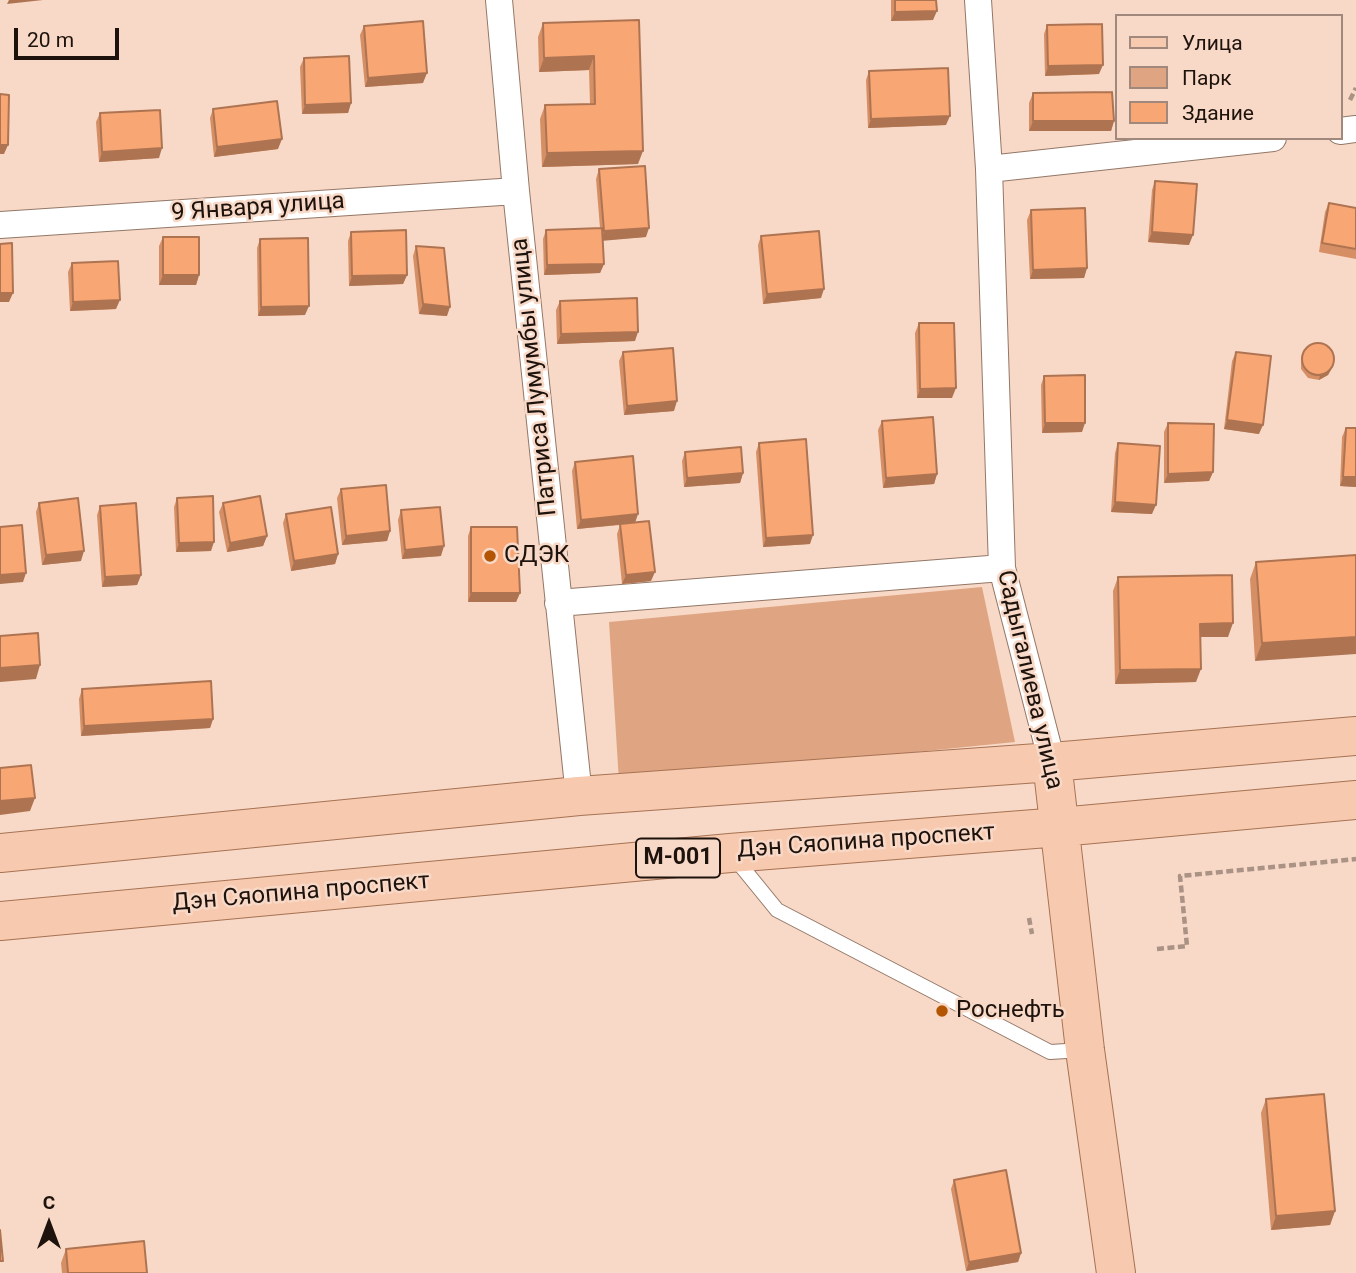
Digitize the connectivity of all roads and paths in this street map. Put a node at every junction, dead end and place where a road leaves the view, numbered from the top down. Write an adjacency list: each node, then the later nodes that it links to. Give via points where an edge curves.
1 (499, 0): 5 (street, Патриса Лумумбы улица)
2 (978, 0): 4 (street, Садыгалиева улица)
3 (1255, 140): 4 (street)
4 (989, 169): 7 (street, Садыгалиева улица)
5 (516, 191): 6 (street, 9 Января улица); 8 (street, Патриса Лумумбы улица)
6 (0, 225)
7 (1002, 568): 8 (street); 10 (street, Садыгалиева улица)
8 (558, 603): 11 (street, Патриса Лумумбы улица)
9 (1356, 736): 10 (main road)
10 (1052, 762): 11 (main road); 13 (main road, Садыгалиева улица)
11 (579, 796): 14 (main road)
12 (1356, 800): 13 (main road, Дэн Сяопина проспект / M-001)
13 (1060, 827): 15 (main road, Дэн Сяопина проспект / M-001); 19 (main road, Садыгалиева улица)
14 (0, 853)
15 (730, 853): 17 (main road, Дэн Сяопина проспект / M-001); 19 (lane, via 777,910 1050,1052)
16 (1356, 859): 18 (path, via 1180,876 1187,946)
17 (0, 921)
18 (1157, 949)
19 (1085, 1050): 20 (main road, Садыгалиева улица)
20 (1116, 1273)

